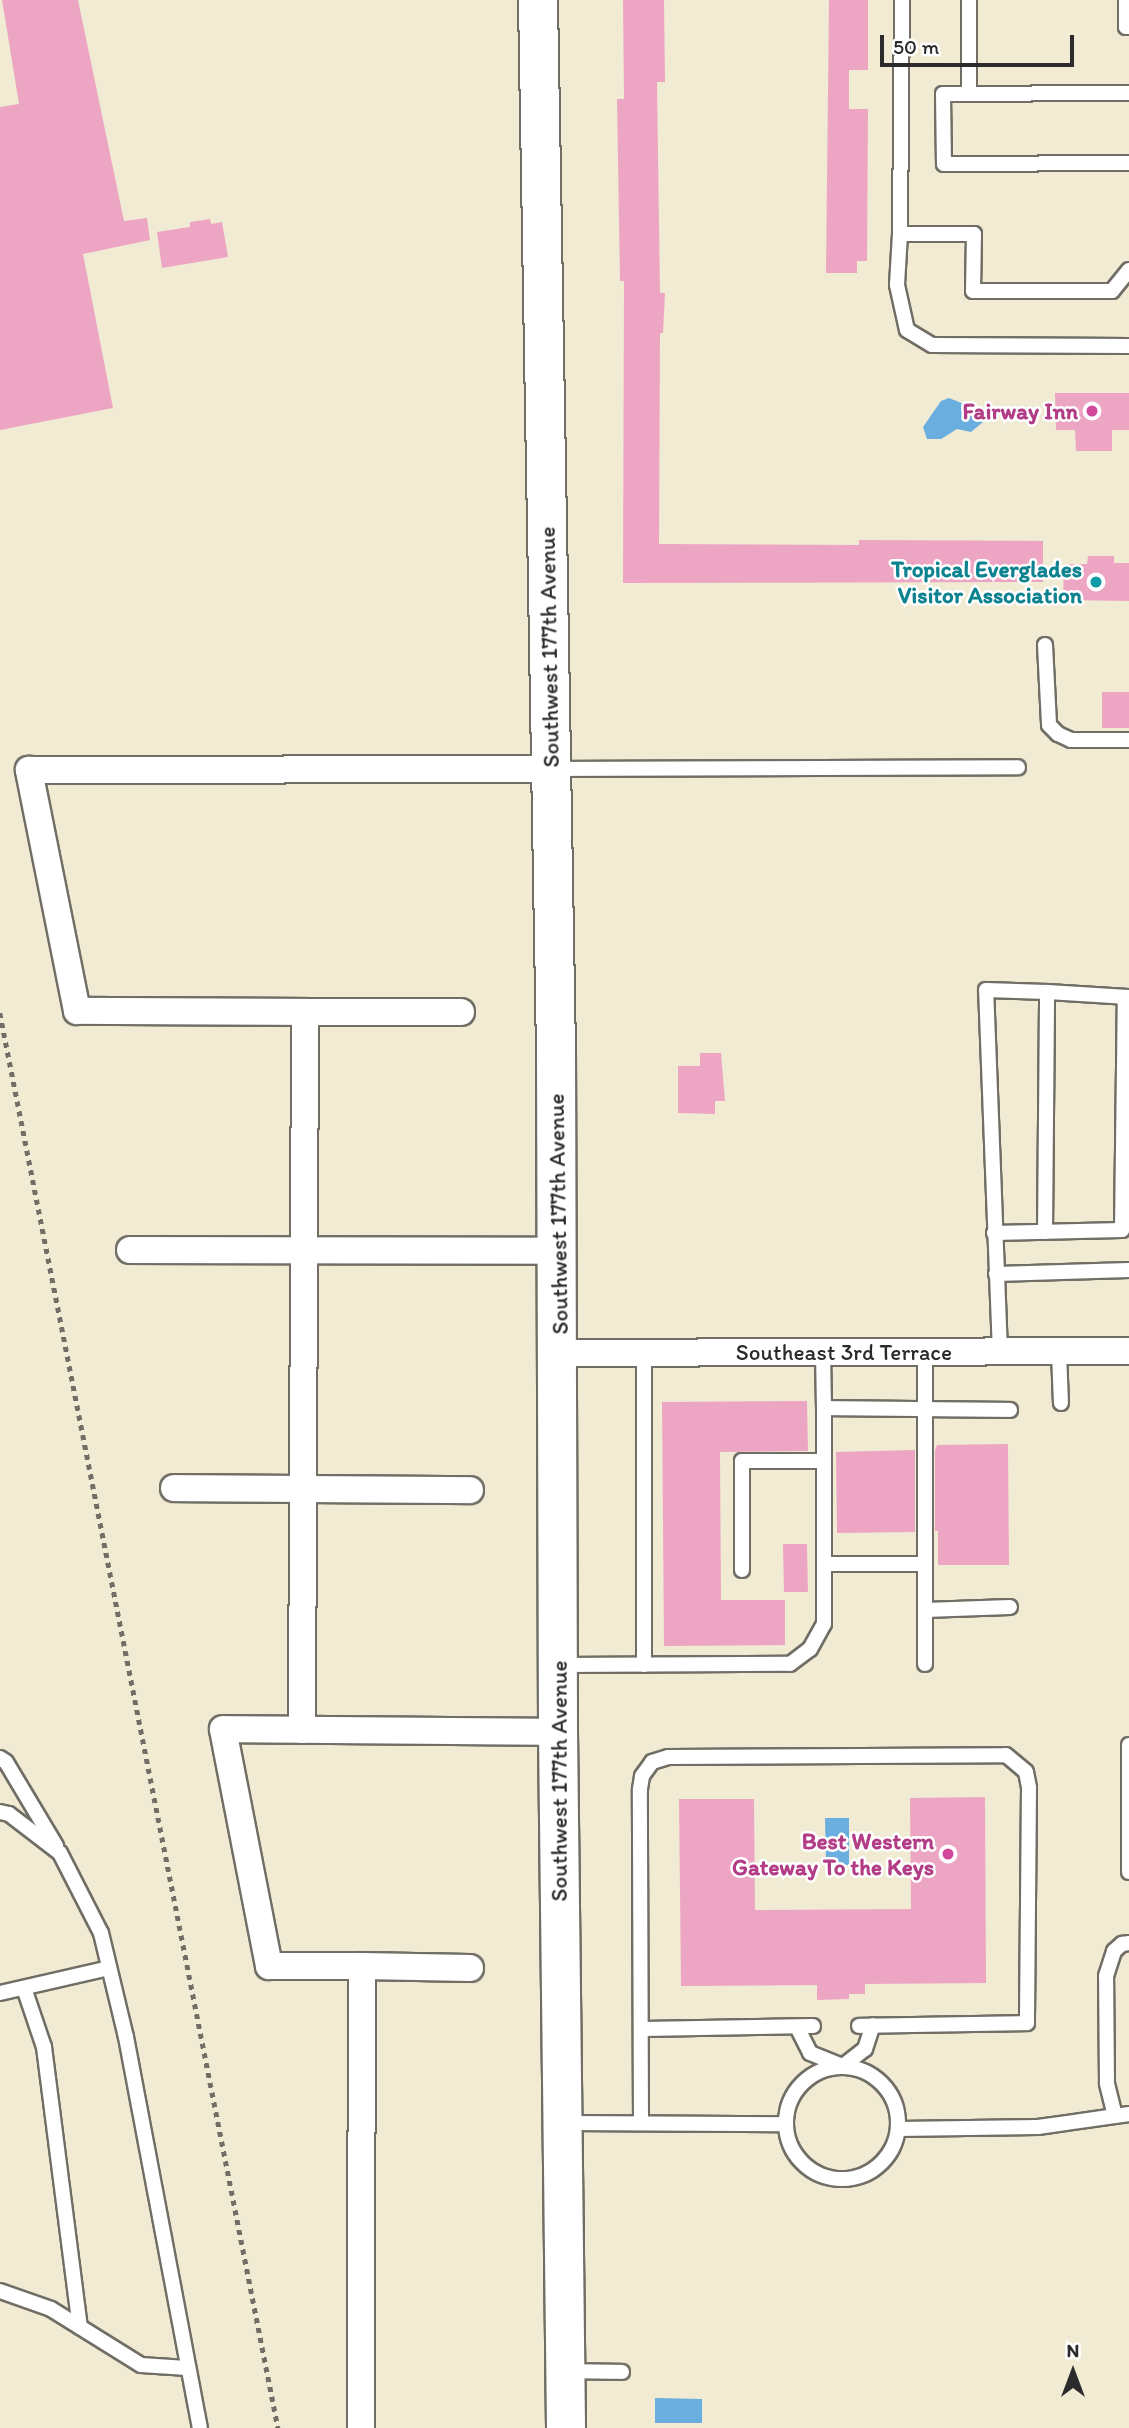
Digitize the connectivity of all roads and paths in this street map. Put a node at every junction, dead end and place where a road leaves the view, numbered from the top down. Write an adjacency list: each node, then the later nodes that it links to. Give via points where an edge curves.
1 (538, 0): 15 (main road, Southwest 177th Avenue)
2 (902, 0): 9 (lane)
3 (969, 0): 7 (lane)
4 (1126, 0): 5 (lane)
5 (1129, 27)
6 (1129, 93): 7 (lane)
7 (969, 94): 8 (lane, via 943,94 944,164)
8 (1129, 163)
9 (900, 233): 10 (lane, via 974,233 973,291 1112,291); 11 (lane, via 897,285 907,330 932,345)
10 (1129, 270)
11 (1129, 346)
12 (1045, 645): 13 (lane, via 1049,725 1071,740)
13 (1129, 740)
14 (1018, 767): 15 (lane)
15 (551, 769): 18 (street, via 29,770 77,1011); 26 (main road, Southwest 177th Avenue)
16 (1046, 992): 17 (lane); 22 (lane); 23 (lane, via 986,990)
17 (1127, 998): 21 (lane)
18 (305, 1012): 19 (street); 25 (street)
19 (461, 1012)
20 (0, 1013): 80 (path)
21 (1127, 1045): 22 (lane, via 1122,1230)
22 (1045, 1232): 23 (lane)
23 (994, 1233): 28 (lane)
24 (131, 1250): 25 (street)
25 (302, 1250): 26 (street); 42 (street)
26 (558, 1251): 34 (main road, Southwest 177th Avenue)
27 (1129, 1270): 28 (lane)
28 (996, 1274): 32 (lane)
29 (1129, 1350): 33 (street, Southeast 3rd Terrace)
30 (925, 1351): 31 (street, Southeast 3rd Terrace); 32 (street, Southeast 3rd Terrace); 38 (lane)
31 (823, 1352): 35 (street, Southeast 3rd Terrace); 37 (lane)
32 (1000, 1352): 33 (street, Southeast 3rd Terrace)
33 (1059, 1352): 36 (lane)
34 (559, 1353): 35 (street, Southeast 3rd Terrace); 50 (main road, Southwest 177th Avenue)
35 (643, 1353): 51 (lane)
36 (1061, 1403)
37 (824, 1408): 38 (lane); 40 (lane)
38 (925, 1409): 39 (lane); 45 (lane)
39 (1010, 1410)
40 (824, 1461): 44 (lane); 46 (lane, via 742,1461)
41 (174, 1488): 42 (street)
42 (300, 1489): 43 (street); 52 (street)
43 (470, 1490)
44 (824, 1564): 45 (lane); 51 (lane, via 824,1624 810,1650 790,1664)
45 (925, 1564): 48 (lane)
46 (742, 1570)
47 (1010, 1607): 48 (lane)
48 (925, 1610): 49 (lane)
49 (925, 1664)
50 (558, 1665): 51 (lane); 53 (main road, Southwest 177th Avenue)
51 (644, 1665)
52 (302, 1730): 53 (street); 60 (street, via 223,1729 269,1966)
53 (558, 1731): 71 (main road, Southwest 177th Avenue)
54 (1129, 1745): 58 (lane)
55 (0, 1758): 57 (lane)
56 (0, 1812): 57 (lane)
57 (60, 1853): 61 (lane, via 101,1933)
58 (1129, 1872)
59 (1129, 1943): 69 (lane, via 1114,1951 1106,1976 1107,2083)
60 (362, 1966): 62 (street); 81 (street)
61 (109, 1968): 63 (lane); 76 (lane)
62 (470, 1968)
63 (24, 1988): 64 (lane); 75 (lane, via 44,2048)
64 (0, 1993)
65 (813, 2026): 66 (lane)
66 (797, 2027): 67 (lane); 68 (lane, via 810,2053)
67 (643, 2029): 68 (lane, via 640,1789 652,1762 668,1757 1006,1755 1026,1772 1029,1788 1027,2024 866,2025 865,2049); 70 (lane)
68 (844, 2066): 72 (lane, via 825,2068 808,2077 787,2106); 73 (lane, via 862,2069 890,2093)
69 (1122, 2115): 73 (lane, via 1038,2127)
70 (641, 2122): 71 (lane); 72 (lane)
71 (563, 2123): 77 (main road, Southwest 177th Avenue)
72 (785, 2124): 73 (lane, via 798,2159 812,2172 839,2179 867,2174 883,2162)
73 (898, 2129)
74 (0, 2291): 75 (lane, via 51,2309)
75 (80, 2328): 76 (lane, via 141,2365)
76 (187, 2368): 79 (lane)
77 (565, 2371): 78 (lane); 82 (main road, Southwest 177th Avenue)
78 (622, 2372)
79 (200, 2428)
80 (278, 2428)
81 (360, 2428)
82 (566, 2428)

